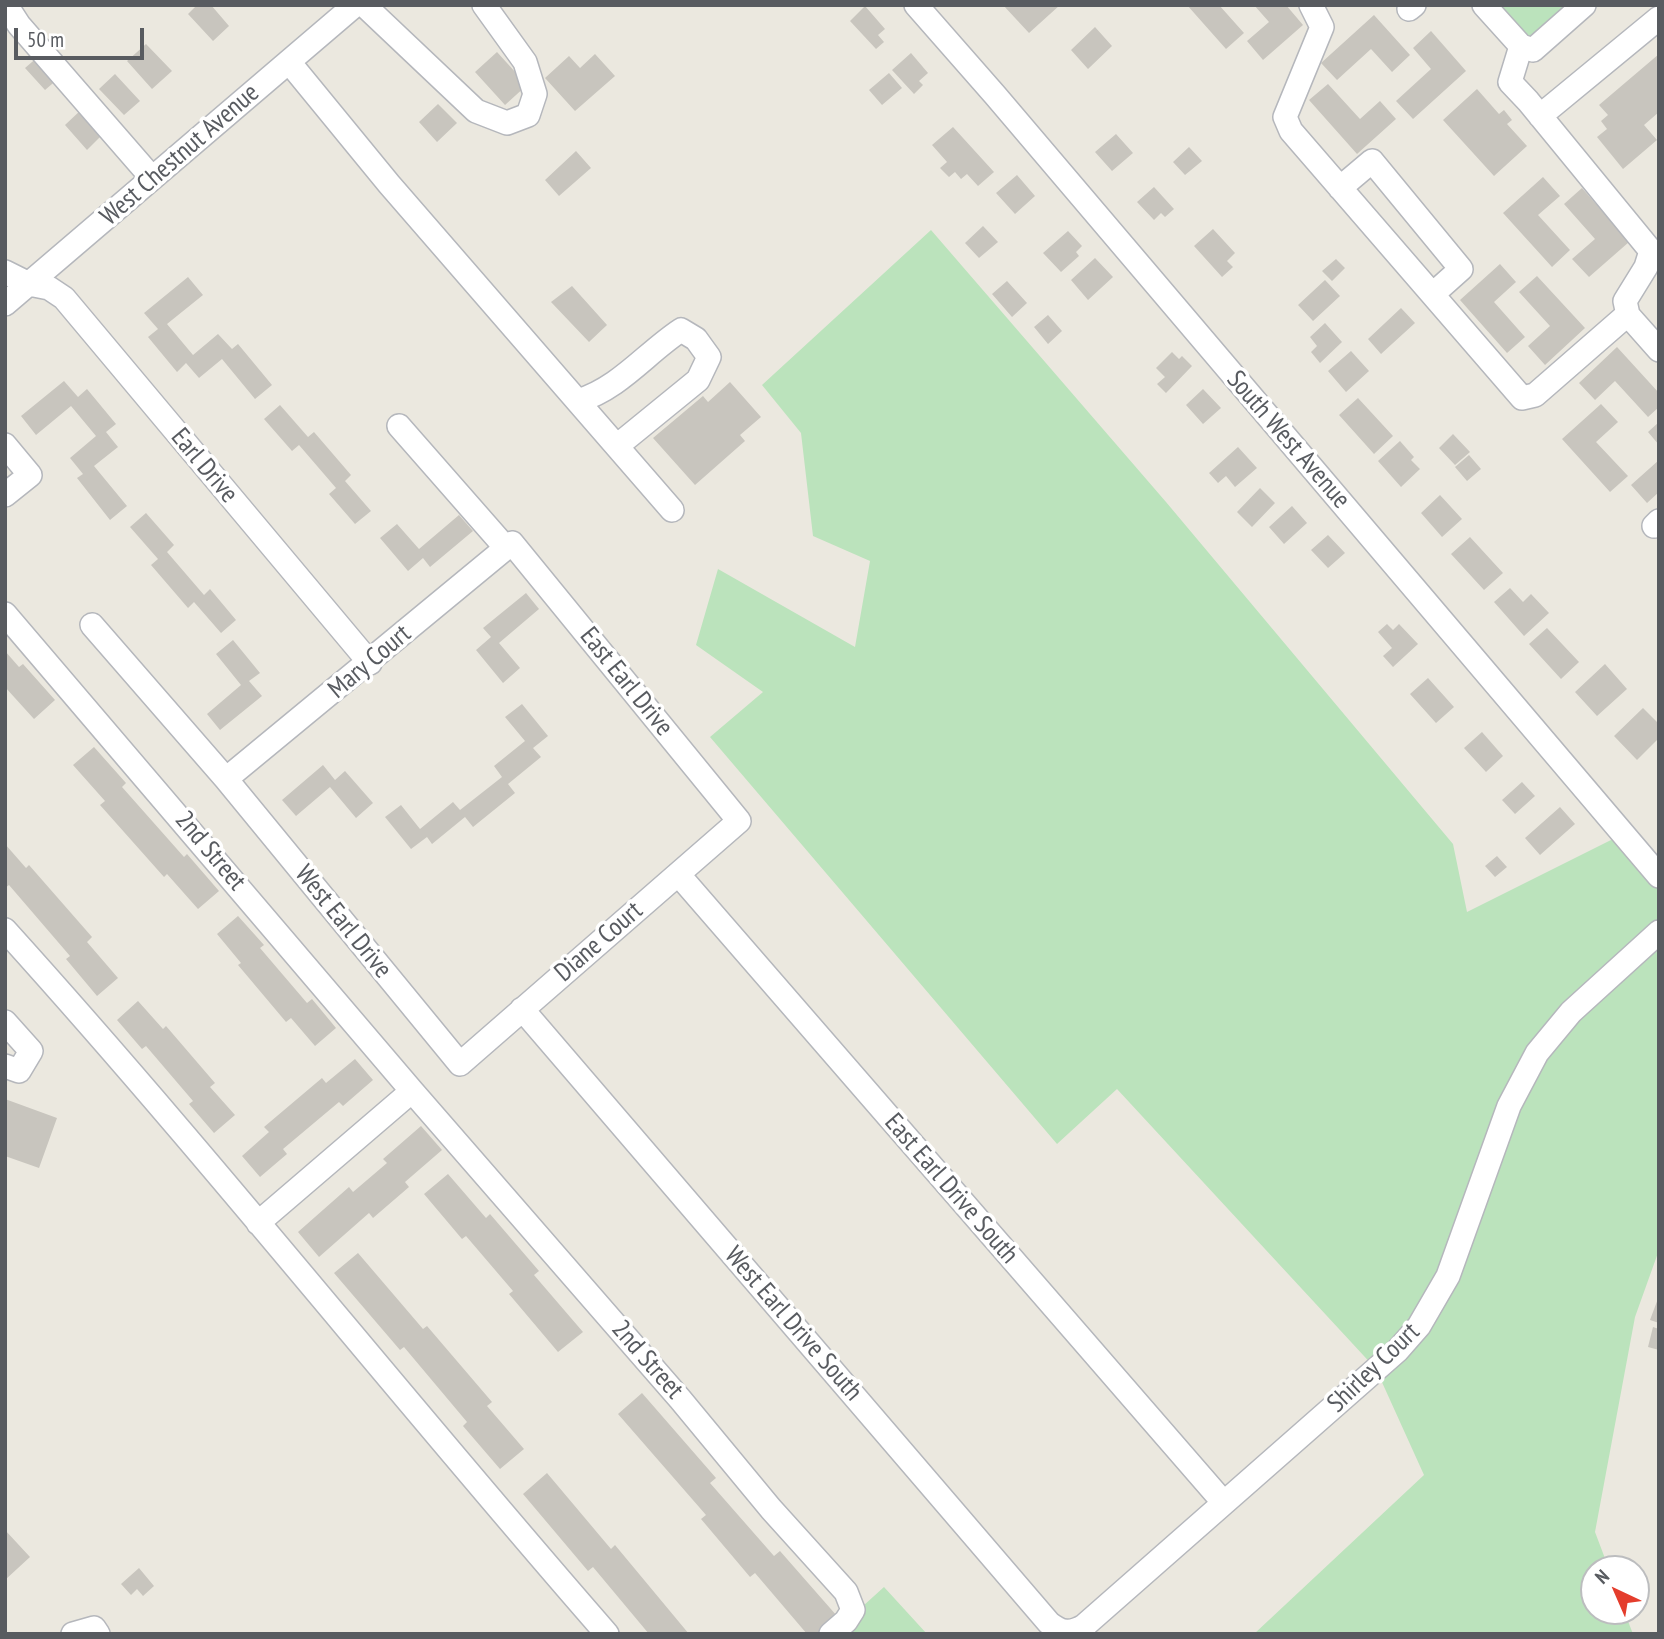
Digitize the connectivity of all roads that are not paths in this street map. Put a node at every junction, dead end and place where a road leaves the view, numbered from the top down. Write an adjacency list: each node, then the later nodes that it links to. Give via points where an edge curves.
1 (6, 5): 13 (street)
2 (355, 5): 11 (street, West Chestnut Avenue)
3 (364, 5): 4 (street, via 476,111 507,123 528,116 535,94 525,62)
4 (484, 5)
5 (917, 5): 35 (street, South West Avenue)
6 (1311, 5): 14 (street, via 1322,27 1285,117 1291,131)
7 (1484, 5): 10 (street)
8 (1584, 5): 10 (street, via 1538,47)
9 (1659, 18): 12 (street)
10 (1521, 46): 12 (street, via 1510,82)
11 (289, 62): 13 (street, West Chestnut Avenue); 22 (street, via 388,184)
12 (1540, 116): 15 (street)
13 (152, 178): 17 (street, West Chestnut Avenue)
14 (1340, 188): 18 (street); 18 (street, via 1372,161 1461,268)
15 (1655, 248): 20 (street, via 1625,302)
16 (5, 272): 17 (street, Earl Drive)
17 (29, 284): 19 (street, West Chestnut Avenue); 31 (street, Earl Drive, via 49,288 64,298)
18 (1433, 294): 20 (street, via 1522,398 1535,395)
19 (5, 304)
20 (1628, 314): 21 (street)
21 (1659, 350)
22 (578, 401): 25 (street); 25 (street, via 595,396 628,374 681,330 696,339 709,357 698,380)
23 (399, 426): 28 (street, East Earl Drive)
24 (5, 445): 26 (street, via 30,475)
25 (617, 446): 27 (street)
26 (5, 495)
27 (672, 510)
28 (509, 546): 31 (street, Mary Court); 33 (street, East Earl Drive)
29 (5, 614): 42 (street, 2nd Street)
30 (93, 625): 32 (street, West Earl Drive)
31 (370, 663): 32 (street, Mary Court)
32 (226, 779): 40 (street, West Earl Drive)
33 (739, 821): 34 (street, Diane Court)
34 (678, 874): 38 (street, Diane Court); 44 (street, East Earl Drive South)
35 (1659, 876)
36 (5, 930): 43 (street)
37 (1659, 932): 44 (street, Shirley Court, via 1572,1012 1537,1053 1509,1106 1448,1276 1419,1326 1398,1350)
38 (522, 1009): 40 (street, Diane Court); 45 (street, West Earl Drive South, via 1049,1623)
39 (5, 1022): 41 (street, via 30,1051 19,1071)
40 (460, 1064)
41 (5, 1066)
42 (412, 1091): 43 (street); 49 (street, 2nd Street, via 846,1592 853,1610)
43 (258, 1223): 48 (street)
44 (1224, 1503): 45 (street, Shirley Court, via 1084,1626)
45 (1069, 1633)
46 (73, 1634): 47 (street, via 93,1629)
47 (98, 1634)
48 (607, 1634)
49 (831, 1634)

